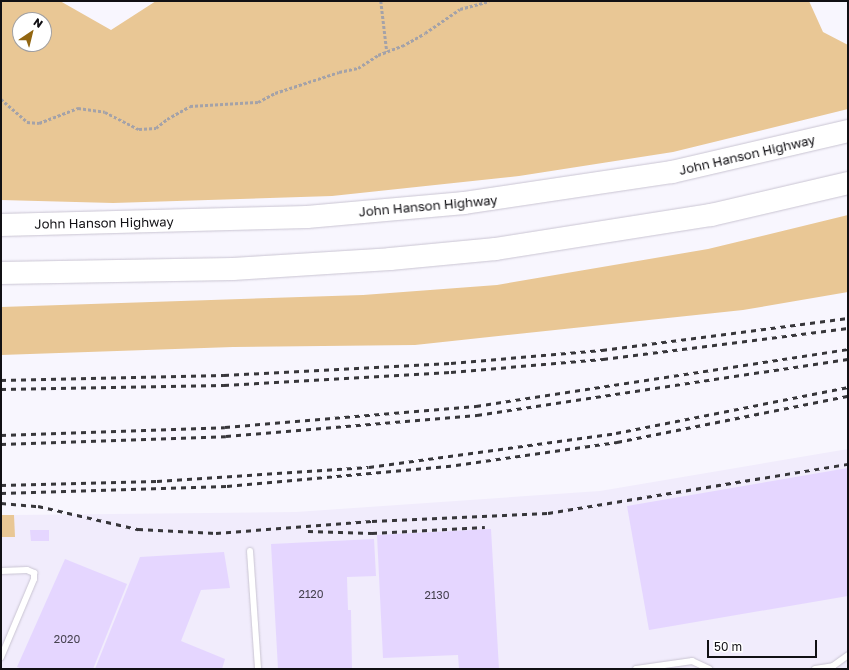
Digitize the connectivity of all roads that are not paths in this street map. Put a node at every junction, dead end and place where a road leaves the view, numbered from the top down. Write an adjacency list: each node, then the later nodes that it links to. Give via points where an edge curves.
1 (848, 131): 3 (highway, John Hanson Highway, via 672,172 464,204 307,217)
2 (848, 183): 4 (highway, via 711,215 496,249 390,259 226,269)
3 (1, 225)
4 (1, 273)
5 (250, 551): 9 (lane)
6 (1, 571): 8 (lane, via 27,570 34,573 34,579)
7 (848, 654): 12 (lane, via 833,666)
8 (1, 657)
9 (258, 669)
10 (636, 669): 11 (lane, via 692,661)
11 (708, 669)
12 (815, 669)

